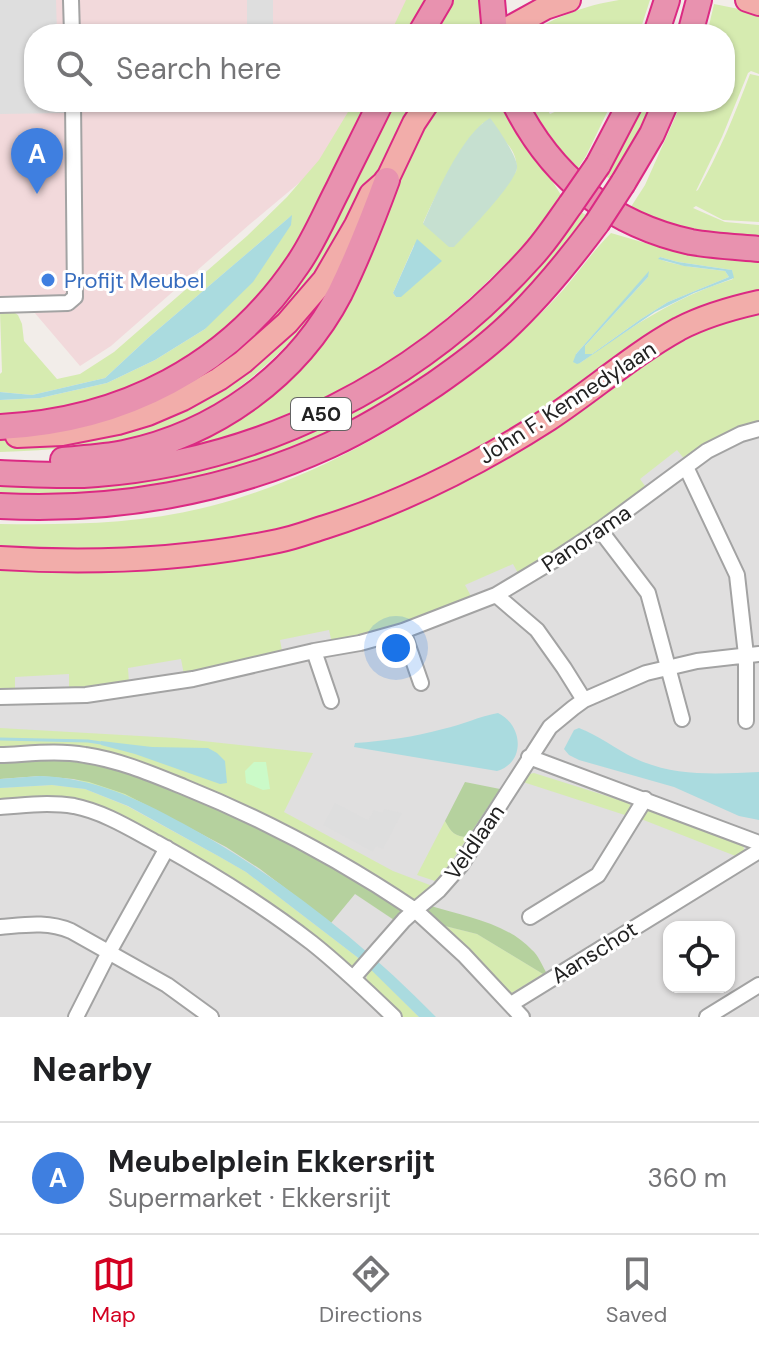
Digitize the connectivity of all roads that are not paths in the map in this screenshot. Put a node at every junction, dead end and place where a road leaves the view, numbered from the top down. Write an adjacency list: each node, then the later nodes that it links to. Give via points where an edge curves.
1 (71, 0): 9 (street)
2 (440, 0): 10 (highway)
3 (492, 0): 11 (highway)
4 (569, 0): 12 (highway)
5 (667, 0): 13 (highway)
6 (699, 0): 14 (highway)
7 (747, 0): 8 (highway)
8 (759, 4)
9 (72, 24)
10 (426, 24)
11 (495, 24)
12 (514, 24)
13 (659, 24)
14 (693, 24)
15 (73, 112): 24 (street, via 75,297 68,303)
16 (376, 112): 25 (highway, via 299,263 267,306 233,339 176,379 114,407 61,421)
17 (421, 112): 21 (highway)
18 (519, 112): 22 (highway, via 551,160 593,199 667,235)
19 (627, 112): 29 (highway, A50, bridge, via 598,165 533,255 483,306 365,392 265,439 201,458 64,476)
20 (662, 112): 30 (highway, A50, bridge, via 623,183 553,280 500,334 405,404 331,445 252,475 130,501)
21 (387, 180): 27 (highway, via 371,194 324,280 287,323 219,379 118,423 62,434); 29 (highway, A50, via 339,295 306,344 265,386 198,428 160,443 122,454)
22 (759, 249)
23 (759, 302): 32 (highway, John F. Kennedylaan, via 681,328 549,419 471,465 344,521 281,541 175,557 75,562)
24 (0, 305)
25 (0, 427)
26 (759, 429): 28 (street, Panorama, via 707,451)
27 (0, 436)
28 (686, 467): 31 (street, Panorama); 36 (street, via 737,575)
29 (0, 470)
30 (0, 506)
31 (600, 530): 33 (street, Panorama); 37 (street, via 648,593)
32 (0, 558)
33 (496, 595): 34 (street, Panorama); 40 (street, via 537,630)
34 (403, 631): 35 (street, Panorama); 38 (street)
35 (314, 651): 39 (street, Panorama, via 134,689); 41 (street)
36 (752, 654): 37 (street); 43 (street)
37 (668, 668): 40 (street); 42 (street)
38 (421, 683)
39 (0, 697)
40 (584, 700): 45 (street, via 550,727)
41 (331, 701)
42 (682, 719)
43 (746, 721)
44 (0, 755): 51 (street, via 74,754 179,785 326,854)
45 (529, 757): 46 (street); 51 (street, Veldlaan, via 461,865)
46 (645, 799): 48 (street); 52 (street, via 598,875)
47 (0, 807): 49 (street, via 89,810)
48 (759, 843)
49 (167, 848): 54 (street); 55 (street)
50 (759, 851): 57 (street, Aanschot)
51 (415, 910): 55 (street, Veldlaan); 57 (street)
52 (530, 917)
53 (0, 927): 54 (street, via 57,925)
54 (109, 952): 58 (street); 59 (street)
55 (358, 973): 60 (street)
56 (759, 985): 62 (street)
57 (511, 1004): 61 (street)
58 (76, 1017)
59 (211, 1017)
60 (394, 1017)
61 (522, 1017)
62 (707, 1017)

